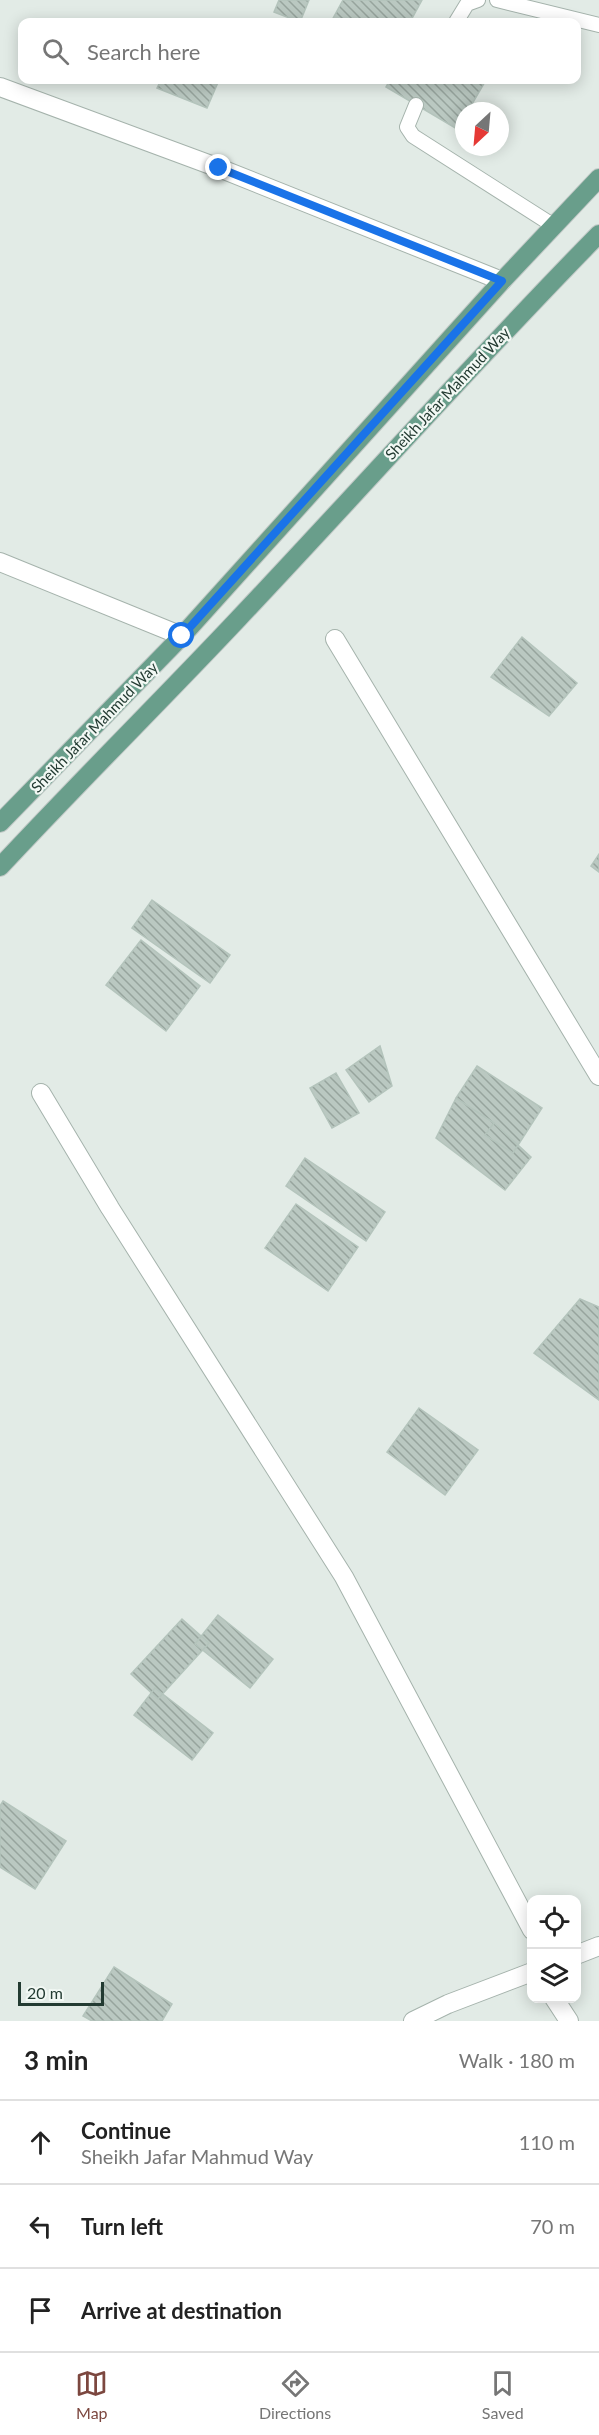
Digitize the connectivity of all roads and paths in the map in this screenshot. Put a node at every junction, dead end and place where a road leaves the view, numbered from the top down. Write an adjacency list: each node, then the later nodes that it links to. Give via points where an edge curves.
1 (478, 0): 3 (lane, via 467,4)
2 (497, 0): 4 (lane)
3 (458, 18)
4 (570, 18)
5 (581, 21): 6 (lane)
6 (599, 25)
7 (0, 87): 12 (street, via 219,168)
8 (417, 105): 10 (lane, via 407,127 413,136)
9 (599, 178): 10 (main road, Sheikh Jafar Mahmud Way)
10 (554, 226): 12 (main road, Sheikh Jafar Mahmud Way)
11 (599, 234): 17 (main road, Sheikh Jafar Mahmud Way)
12 (502, 281): 14 (main road, Sheikh Jafar Mahmud Way)
13 (0, 562): 14 (street)
14 (182, 636): 16 (main road, Sheikh Jafar Mahmud Way)
15 (335, 639): 18 (street)
16 (0, 823)
17 (0, 867)
18 (599, 1076)
19 (40, 1093): 20 (street, via 344,1577)
20 (527, 1922)
21 (599, 1946): 22 (street)
22 (581, 1952)
23 (527, 1974): 25 (street)
24 (557, 2003): 26 (street)
25 (413, 2021)
26 (568, 2021)

